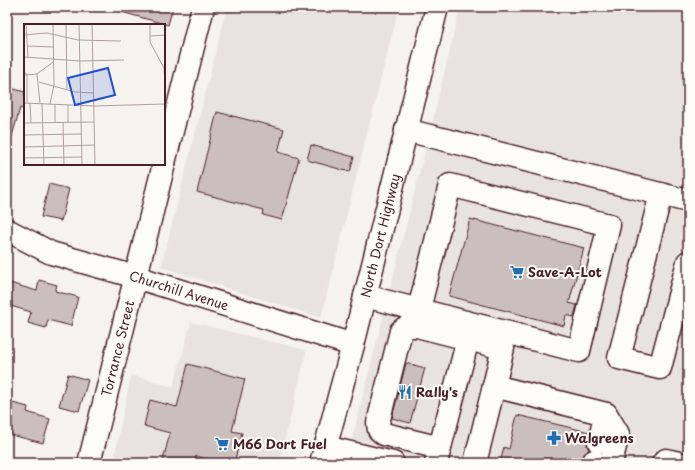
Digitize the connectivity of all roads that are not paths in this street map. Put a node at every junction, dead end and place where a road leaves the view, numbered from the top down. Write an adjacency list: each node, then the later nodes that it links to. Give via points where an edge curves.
1 (203, 7): 4 (street, Torrance Street)
2 (437, 7): 3 (street, North Dort Highway)
3 (406, 130): 6 (street); 11 (street, North Dort Highway)
4 (165, 160)
5 (164, 165): 10 (street, Torrance Street)
6 (661, 194): 7 (street); 9 (street, via 619,358 660,368)
7 (688, 201)
8 (7, 230): 10 (street, Churchill Avenue, via 51,253)
9 (688, 262)
10 (136, 277): 14 (street, Churchill Avenue); 20 (street, Torrance Street)
11 (365, 296): 12 (street); 14 (street, North Dort Highway)
12 (419, 309): 12 (street, via 450,185 609,225 579,351)
13 (468, 339): 15 (street, via 503,348); 17 (street); 17 (street, via 417,326 408,326 401,331 378,423 379,430)
14 (353, 345): 16 (street, North Dort Highway)
15 (494, 386): 18 (street, via 606,414 618,434); 21 (street)
16 (323, 455): 19 (street)
17 (438, 455)
18 (599, 457)
19 (384, 462)
20 (89, 463)
21 (475, 463)
22 (663, 463): 23 (street, via 666,460)
23 (679, 463)

